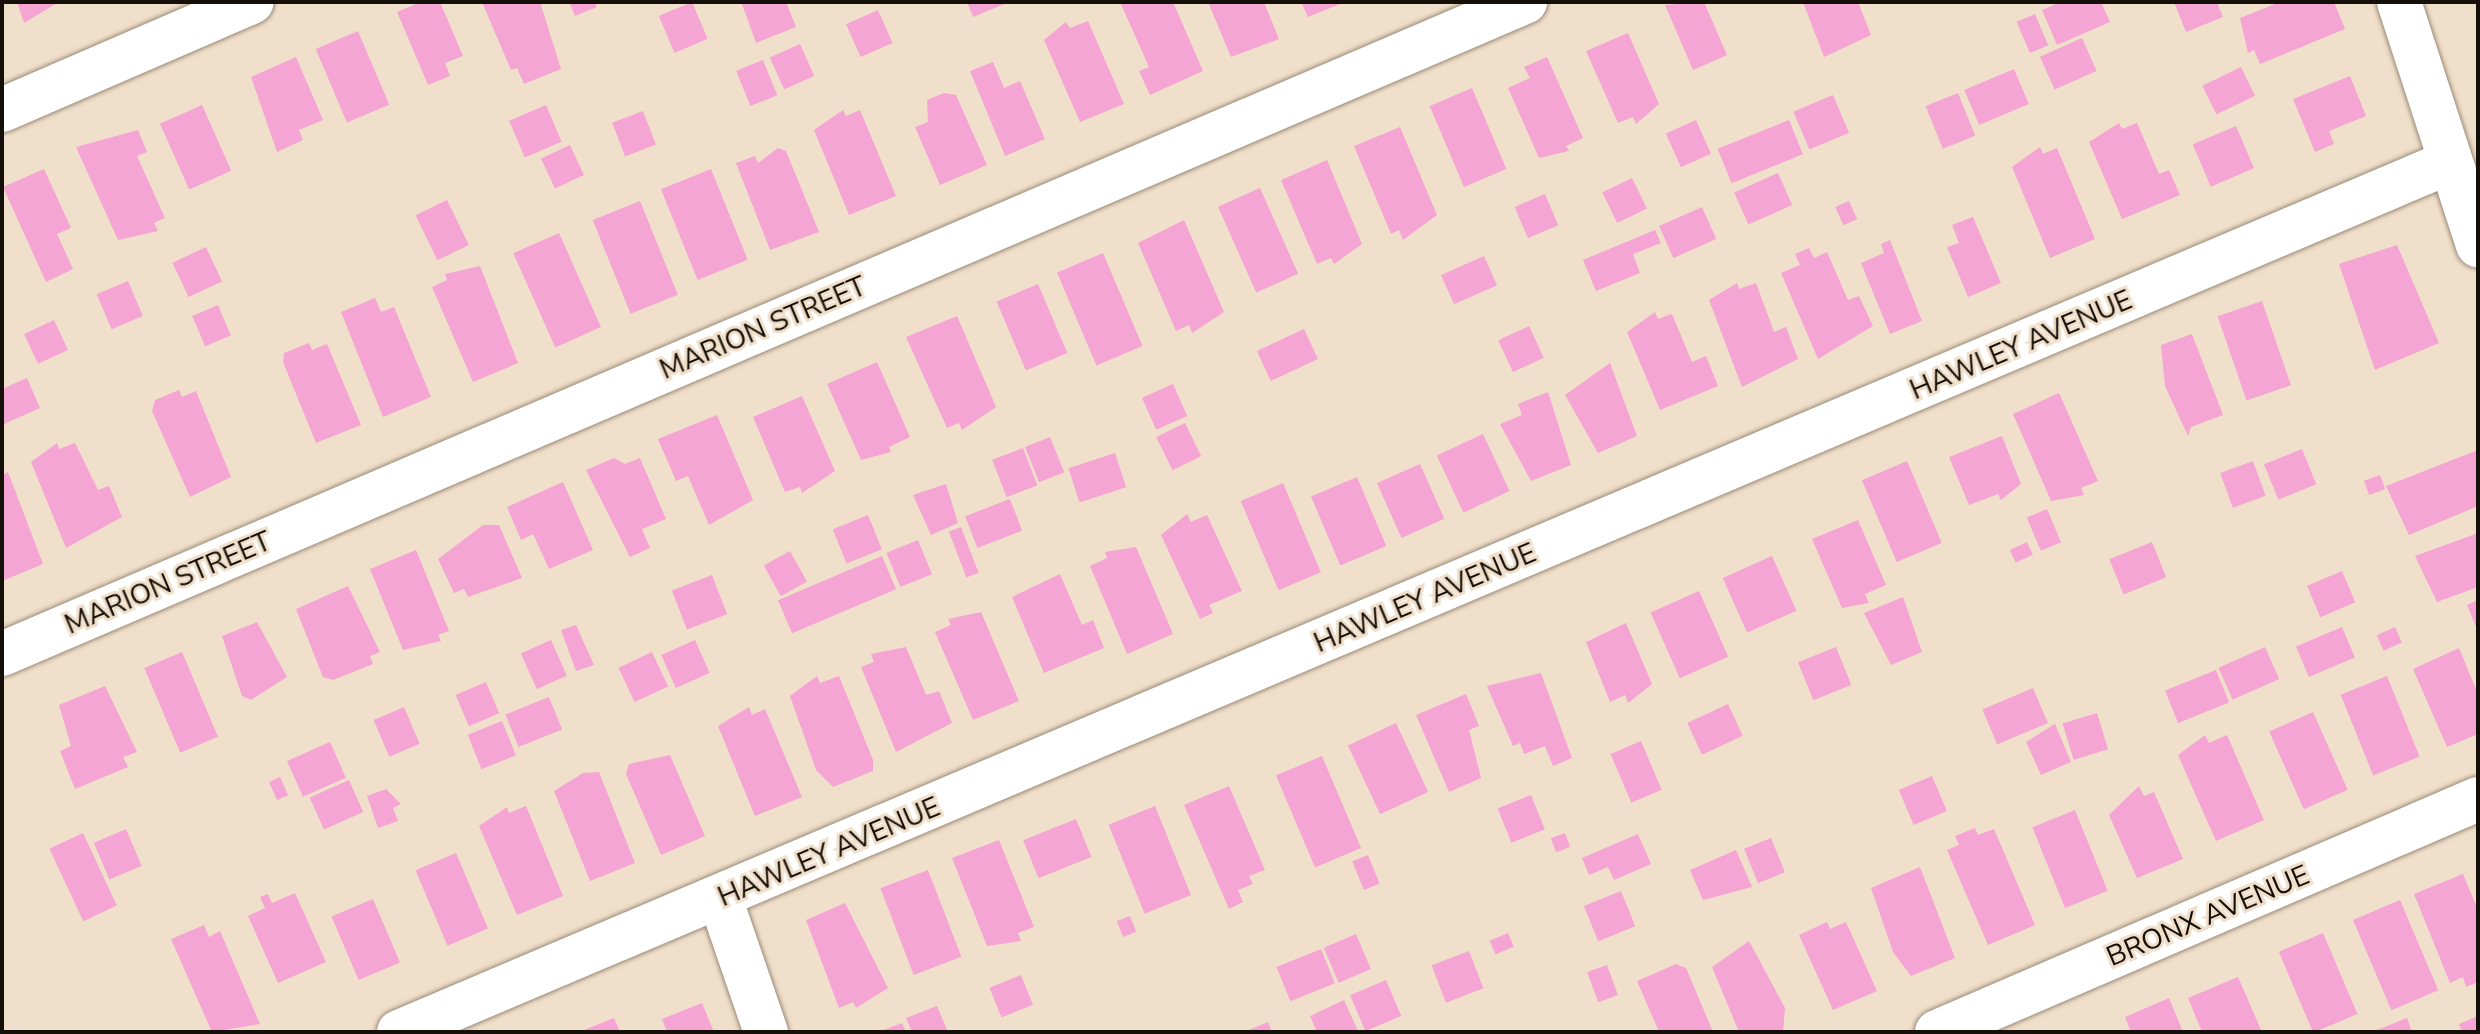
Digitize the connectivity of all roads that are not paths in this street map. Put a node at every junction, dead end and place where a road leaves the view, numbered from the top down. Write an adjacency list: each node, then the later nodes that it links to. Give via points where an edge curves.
1 (252, 2): 4 (street)
2 (1525, 2): 7 (street, MARION STREET)
3 (2399, 2): 5 (street)
4 (2, 110)
5 (2450, 162): 6 (street); 9 (street, HAWLEY AVENUE)
6 (2478, 245)
7 (2, 654)
8 (2478, 799): 12 (street, BRONX AVENUE)
9 (720, 898): 10 (street, HAWLEY AVENUE); 11 (street)
10 (399, 1032)
11 (766, 1032)
12 (1937, 1032)

